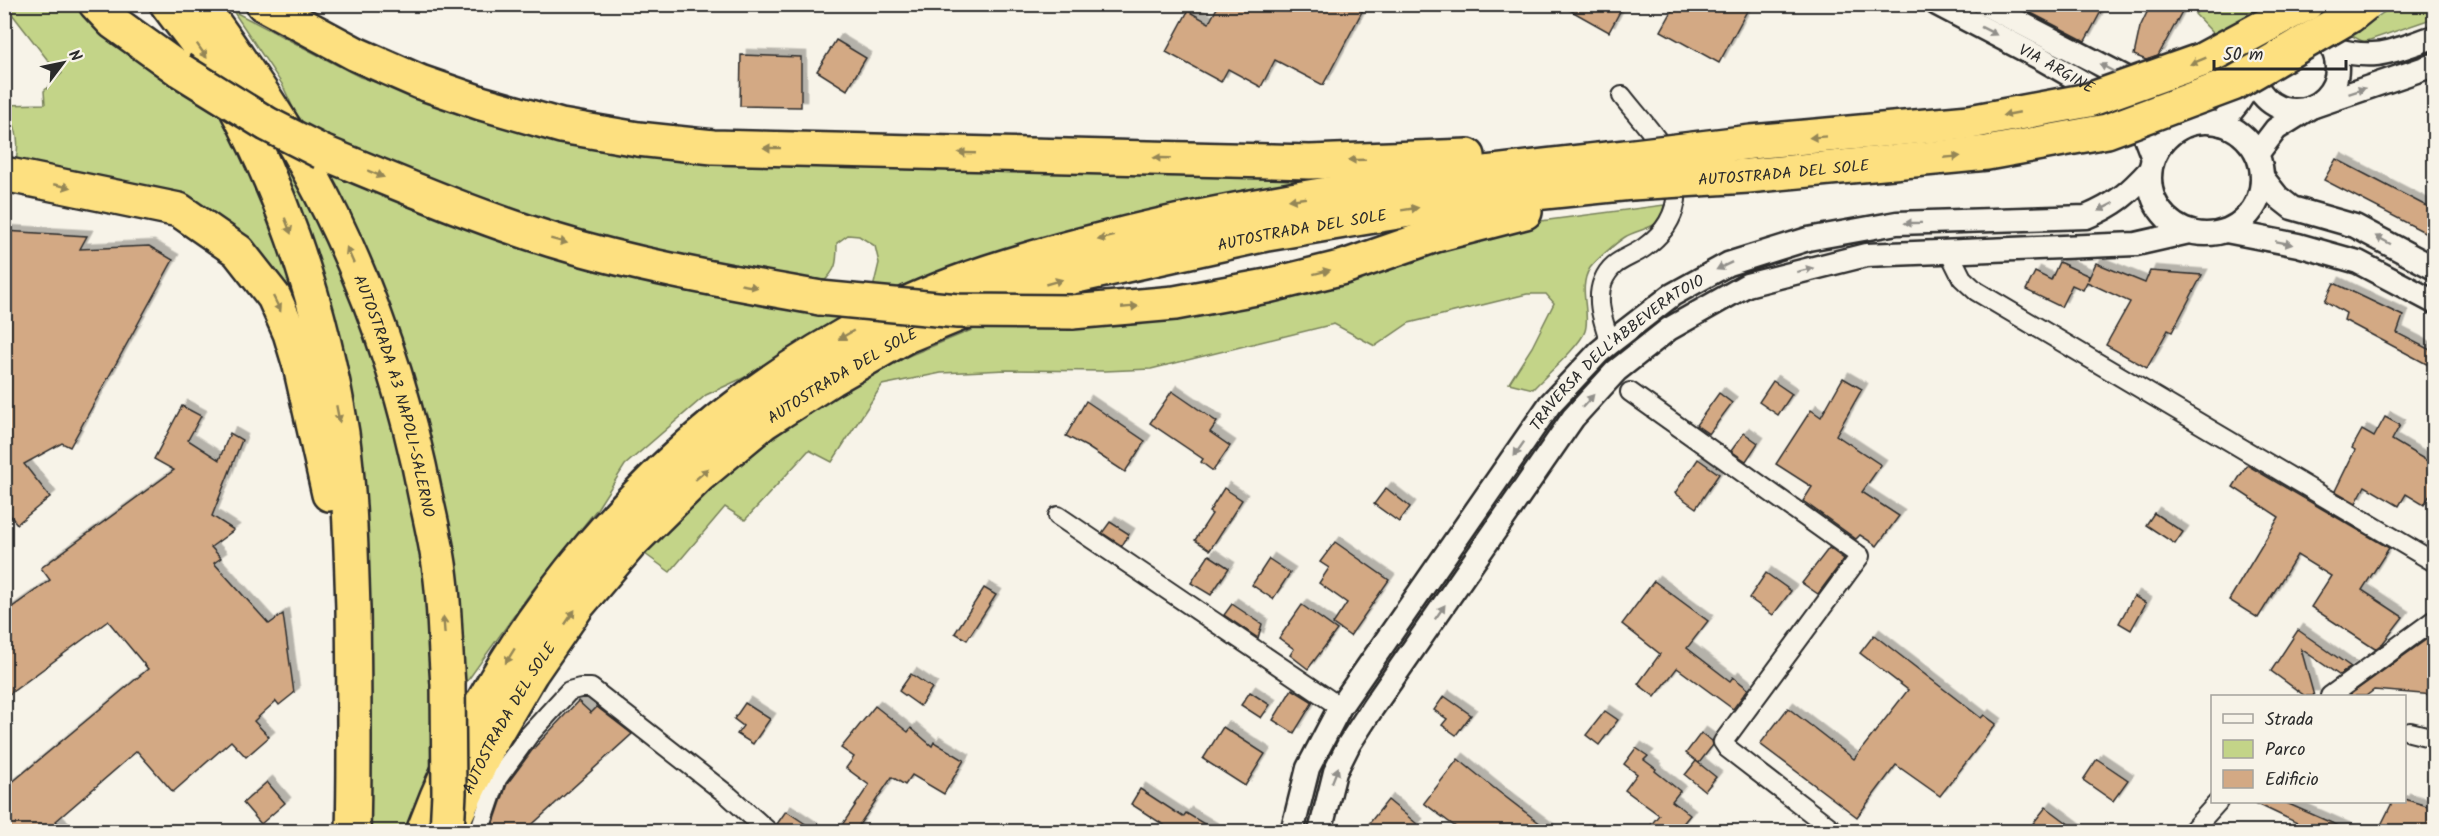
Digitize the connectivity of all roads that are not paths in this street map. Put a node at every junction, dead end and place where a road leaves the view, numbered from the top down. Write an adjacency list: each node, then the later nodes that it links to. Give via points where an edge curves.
1 (96, 4): 21 (highway, one-way to 21, bridge, via 113,22 180,70 267,124 322,152 441,201 553,240 661,267 820,298 958,311 1072,312 1175,303 1344,267 1516,213)
2 (167, 4): 40 (highway, one-way to 40, via 205,55 274,189 301,261 324,344 342,434 352,571)
3 (199, 4): 42 (highway, AUTOSTRADA A3 NAPOLI-SALERNO, one-way to 3, bridge, via 448,684 441,579 417,455 387,348 323,195 279,119)
4 (263, 4): 21 (highway, one-way to 4, via 1533,153 1310,162 713,147 638,139 561,126 420,82 356,54)
5 (1937, 4): 20 (street, VIA ARGINE, one-way to 20, via 2115,101 2143,132)
6 (1983, 4): 18 (street, VIA ARGINE, one-way to 6)
7 (2279, 4): 11 (street)
8 (2287, 4): 10 (street)
9 (2365, 4): 21 (highway, AUTOSTRADA DEL SOLE, one-way to 9, bridge, via 1748,176 1987,153 2107,131 2233,84)
10 (2306, 16): 11 (street); 13 (street); 21 (highway, AUTOSTRADA DEL SOLE, one-way to 21, bridge, via 2202,60 2089,100 1970,122 1751,142)
11 (2276, 30): 15 (street, via 2256,51)
12 (2434, 37): 13 (street, via 2377,55 2356,56)
13 (2332, 49): 17 (street, via 2337,72 2332,88)
14 (2434, 64): 17 (street, one-way to 14)
15 (2254, 78): 17 (street, via 2263,96 2275,105 2289,110); 18 (street, via 2238,103)
16 (1622, 96): 29 (street, via 1671,162 1677,195 1674,215 1663,232 1643,249 1618,260 1604,278 1601,314)
17 (2311, 107): 19 (street, via 2276,129)
18 (2218, 123): 19 (street, via 2233,128); 20 (street, via 2196,122 2178,128 2163,141)
19 (2258, 154): 23 (street)
20 (2151, 164): 25 (street, via 2152,193 2163,215); 29 (street, TRAVERSA DELL'ABBEVERATOIO, one-way to 29, via 2130,192 2086,217 1897,223 1808,239 1728,264 1672,295)
21 (1629, 171): 41 (highway, AUTOSTRADA DEL SOLE, one-way to 41, via 1502,170 1269,203 1149,227 1029,258 954,284 873,320 799,362 731,410 671,459 608,525 560,583 496,679 465,733); 42 (highway, AUTOSTRADA DEL SOLE, one-way to 21, via 491,741 531,673 578,605 630,544 699,476 764,422 906,336 984,304 1059,280 1361,216)
22 (4, 174): 39 (highway, one-way to 39, via 179,210 238,251 274,297 300,366 323,464 334,537 340,680)
23 (2263, 178): 24 (street, via 2258,200 2245,219); 27 (street, one-way to 23, via 2355,226 2292,208)
24 (2226, 231): 25 (street); 28 (street, one-way to 28, via 2358,262)
25 (2189, 232): 26 (street, TRAVERSA DELL'ABBEVERATOIO, via 2136,244)
26 (1949, 252): 32 (street, via 1962,278 1976,291); 46 (street, TRAVERSA DELL'ABBEVERATOIO, one-way to 26, via 1335,772 1349,744 1573,418 1616,371 1669,329 1747,285 1866,255)
27 (2434, 268)
28 (2434, 302)
29 (1610, 343): 35 (street, TRAVERSA DELL'ABBEVERATOIO, one-way to 35, via 1550,404)
30 (1630, 392): 47 (street, via 1860,556 1723,742)
31 (1058, 516): 35 (street)
32 (2434, 562)
33 (2434, 620): 34 (street)
34 (2331, 695)
35 (1340, 707): 45 (street, TRAVERSA DELL'ABBEVERATOIO, via 1308,768)
36 (2410, 732): 37 (street)
37 (2434, 738)
38 (2216, 803): 48 (street)
39 (340, 831)
40 (353, 831)
41 (423, 831)
42 (448, 831)
43 (479, 831): 44 (street, via 497,779 569,691 580,688 591,688 613,703)
44 (769, 831)
45 (1292, 831)
46 (1320, 831)
47 (1836, 831)
48 (2191, 831)

